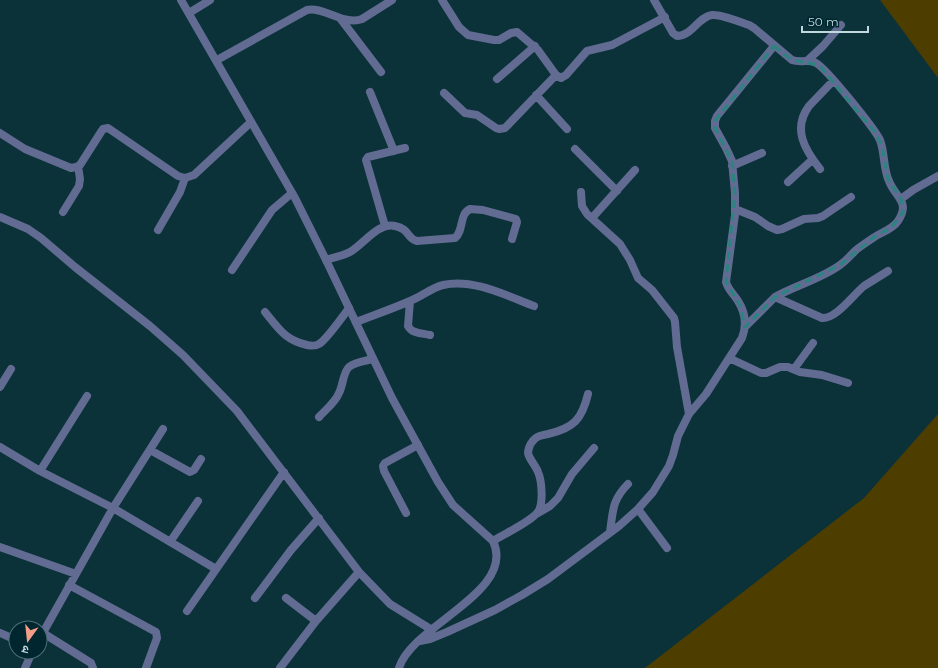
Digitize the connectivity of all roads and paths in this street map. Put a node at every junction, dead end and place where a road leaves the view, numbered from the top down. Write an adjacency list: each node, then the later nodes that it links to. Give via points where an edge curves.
1 (181, 0): 6 (street)
2 (210, 0): 6 (street)
3 (392, 0): 8 (street, via 358,21)
4 (442, 0): 10 (street, via 459,27 466,33 486,40 500,40 517,32)
5 (654, 0): 7 (street)
6 (189, 13): 12 (street)
7 (665, 17): 11 (street, via 677,36 686,34 709,16 716,15 749,25); 15 (street, via 612,45 587,51 566,75 561,78)
8 (340, 18): 12 (street, via 312,9 306,10); 14 (street)
9 (841, 25): 13 (street)
10 (535, 46): 15 (street); 16 (street)
11 (774, 46): 13 (street, via 792,60); 30 (street, via 715,121 715,128)
12 (217, 60): 21 (street)
13 (807, 61): 17 (street, via 814,62)
14 (381, 72)
15 (556, 75): 20 (street)
16 (497, 79)
17 (833, 80): 28 (street, via 809,106 802,120 801,137); 40 (street, via 878,136 888,179 892,189)
18 (370, 92): 26 (street)
19 (444, 93): 20 (street, via 465,113 474,114 502,130)
20 (536, 95): 22 (street)
21 (251, 122): 34 (street, via 194,175); 38 (street)
22 (567, 129)
23 (0, 133): 29 (street, via 18,146 34,153 68,167)
24 (405, 148): 26 (street)
25 (575, 149): 36 (street)
26 (394, 150): 45 (street, via 368,157 366,161)
27 (762, 153): 30 (street)
28 (812, 160): 31 (street); 35 (street)
29 (78, 166): 34 (street, via 103,129 108,128 178,176); 42 (street, via 79,186)
30 (732, 166): 41 (street)
31 (820, 169)
32 (635, 170): 36 (street)
33 (938, 176): 40 (street)
34 (185, 178): 46 (street, via 180,192)
35 (788, 182)
36 (617, 191): 44 (street)
37 (581, 192): 44 (street, via 582,206)
38 (292, 193): 48 (street); 49 (street, via 272,210)
39 (851, 197): 41 (street, via 823,216 804,219 782,230 768,226 755,217)
40 (901, 199): 51 (street, via 903,212 892,228 869,240 840,265)
41 (735, 209): 57 (street, via 726,282 740,305)
42 (63, 212)
43 (0, 217): 77 (street, via 41,238 161,336 237,411)
44 (592, 218): 68 (street, via 620,244 638,278 652,290 674,318)
45 (385, 226): 47 (street, via 403,228 417,241 455,238 466,212 474,209 516,219); 48 (street, via 348,253)
46 (158, 230)
47 (512, 239)
48 (326, 260): 54 (street)
49 (232, 270)
50 (888, 271): 51 (street, via 864,286 834,314 826,318)
51 (775, 297): 57 (street)
52 (410, 302): 53 (street, via 439,286 456,284 487,289); 56 (street); 58 (street, via 409,328 414,332)
53 (534, 306)
54 (349, 308): 55 (street, via 322,342 315,346 287,338); 56 (street)
55 (265, 312)
56 (356, 322): 61 (street)
57 (745, 328): 60 (street, via 742,338)
58 (430, 335)
59 (813, 343): 63 (street)
60 (729, 358): 63 (street, via 760,373 780,367); 68 (street, via 706,394)
61 (373, 359): 69 (street, via 346,370 336,398); 71 (street)
62 (11, 369): 65 (street)
63 (794, 369): 64 (street)
64 (848, 383)
65 (0, 387)
66 (588, 394): 83 (street, via 583,410 576,420 566,428 536,438 530,445 528,453 540,476 542,502)
67 (87, 396): 76 (street)
68 (689, 414): 81 (street, via 678,436 669,466 653,492)
69 (319, 417)
70 (163, 429): 74 (street)
71 (418, 445): 82 (street, via 383,466); 86 (street, via 452,505)
72 (0, 447): 76 (street)
73 (594, 448): 83 (street, via 572,474 558,498)
74 (150, 450): 75 (street, via 190,472); 80 (street)
75 (201, 459)
76 (40, 471): 80 (street)
77 (284, 472): 84 (street); 90 (street)
78 (628, 484): 85 (street, via 615,501)
79 (198, 501): 87 (street)
80 (113, 508): 87 (street); 92 (street)
81 (638, 509): 85 (street); 89 (street)
82 (406, 513)
83 (537, 514): 86 (street)
84 (319, 518): 91 (street); 94 (street)
85 (610, 532): 101 (street, via 548,579 522,595 447,632)
86 (493, 541): 99 (street, via 497,561 491,576 474,595)
87 (170, 542): 90 (street)
88 (0, 546): 92 (street)
89 (667, 548)
90 (216, 569): 96 (street)
91 (359, 572): 97 (street); 99 (street, via 390,604)
92 (76, 574): 93 (street)
93 (69, 584): 98 (street); 103 (street, via 156,632 157,638)
94 (255, 598)
95 (286, 598): 97 (street)
96 (187, 611)
97 (316, 621): 104 (street)
98 (48, 624)
99 (432, 630): 101 (street)
100 (48, 638): 102 (street, via 91,663)
101 (420, 640): 105 (street, via 406,653)
102 (93, 668)
103 (146, 668)
104 (280, 668)
105 (399, 668)

